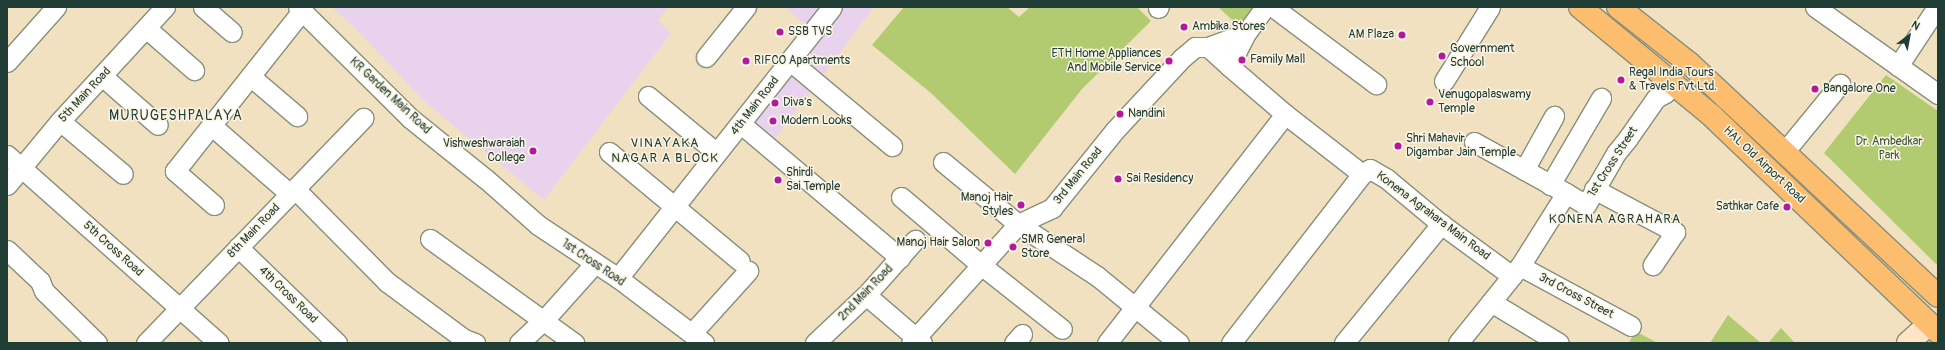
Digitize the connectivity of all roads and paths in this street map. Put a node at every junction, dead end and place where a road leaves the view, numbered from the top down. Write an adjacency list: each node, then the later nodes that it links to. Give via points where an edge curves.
1 (56, 7): 20 (street)
2 (165, 7): 14 (street, 5th Main Road)
3 (203, 7): 15 (street)
4 (832, 7): 19 (street, 4th Main Road)
5 (1265, 7): 16 (street)
6 (1273, 7): 28 (street)
7 (1490, 7): 26 (street)
8 (1580, 7): 27 (main road, HAL Old Airport Road)
9 (1618, 7): 43 (main road, HAL Old Airport Road, via 1689,63)
10 (1815, 7): 22 (street)
11 (1937, 7): 22 (street)
12 (300, 9): 25 (street); 52 (street, KR Garden Main Road, via 410,118)
13 (738, 10): 18 (street)
14 (146, 28): 23 (street); 24 (street, 5th Main Road)
15 (232, 32)
16 (1246, 32): 17 (street, 3rd Main Road); 21 (street)
17 (1208, 47): 21 (street); 60 (street, 3rd Main Road, via 1195,47 1182,58 1115,130 1052,208)
18 (706, 57)
19 (790, 61): 38 (street, 4th Main Road); 42 (street)
20 (7, 62)
21 (1229, 66): 33 (street, Konena Agrahara Main Road)
22 (1898, 66): 30 (street)
23 (194, 70)
24 (102, 76): 37 (street, 5th Main Road); 39 (street)
25 (250, 76): 34 (street); 40 (street)
26 (1444, 81)
27 (1672, 83): 55 (street, 1st Cross Street, via 1656,98 1616,153); 79 (main road, HAL Old Airport Road, via 1712,116)
28 (1376, 84)
29 (1840, 84): 43 (street)
30 (1938, 94)
31 (648, 96): 45 (street)
32 (1601, 98): 54 (street)
33 (1284, 114): 51 (street, Konena Agrahara Main Road); 75 (street)
34 (297, 116)
35 (1554, 116): 49 (street)
36 (363, 118): 56 (street, 8th Main Road)
37 (60, 121): 48 (street, 5th Main Road); 50 (street)
38 (741, 124): 45 (street, 4th Main Road); 66 (street)
39 (158, 125)
40 (212, 126): 56 (street); 58 (street, via 176,171)
41 (1474, 142): 49 (street)
42 (892, 146)
43 (1785, 151): 73 (main road, HAL Old Airport Road)
44 (609, 152): 59 (street)
45 (717, 153): 59 (street, 4th Main Road)
46 (7, 155): 48 (street, 5th Cross Road)
47 (943, 162): 60 (street)
48 (22, 168): 53 (street, 5th Main Road); 76 (street, 5th Cross Road)
49 (1524, 170): 54 (street)
50 (123, 174)
51 (1362, 174): 61 (street, Konena Agrahara Main Road, via 1370,169 1387,179); 93 (street)
52 (486, 179): 67 (street, 1st Cross Road, via 538,225)
53 (7, 185)
54 (1558, 189): 55 (street, 1st Cross Street, via 1586,205); 70 (street)
55 (1594, 190): 69 (street, via 1675,232)
56 (293, 191): 64 (street, 8th Main Road); 87 (street, via 387,282 464,339)
57 (902, 197): 68 (street)
58 (214, 205)
59 (675, 207): 71 (street, 4th Main Road); 81 (street, via 744,266)
60 (1018, 224): 68 (street, 3rd Main Road); 75 (street, via 1098,276)
61 (1441, 224): 70 (street, Konena Agrahara Main Road); 94 (street)
62 (430, 239): 77 (street)
63 (915, 240): 66 (street, 2nd Main Road)
64 (238, 247): 76 (street, 8th Main Road); 86 (street, 4th Cross Road)
65 (7, 250): 83 (street, via 40,281 44,291)
66 (900, 258): 72 (street, 2nd Main Road)
67 (594, 264): 71 (street, 1st Cross Road); 77 (street)
68 (981, 265): 80 (street); 82 (street, 3rd Main Road)
69 (1653, 265)
70 (1516, 271): 74 (street); 78 (street, 3rd Cross Street)
71 (618, 278): 81 (street, 1st Cross Road)
72 (866, 295): 82 (street); 90 (street, 2nd Main Road)
73 (1938, 296)
74 (1491, 302): 95 (street); 96 (street)
75 (1135, 307): 91 (street); 92 (street)
76 (179, 308): 84 (street, 8th Main Road); 85 (street, 5th Cross Road)
77 (544, 320): 88 (street); 89 (street)
78 (1631, 326)
79 (1934, 328): 97 (street)
80 (1062, 330)
81 (698, 338)
82 (916, 341)
83 (97, 343)
84 (146, 343)
85 (219, 343)
86 (337, 343)
87 (475, 343)
88 (520, 343)
89 (574, 343)
90 (814, 343)
91 (1108, 343)
92 (1179, 343)
93 (1231, 343)
94 (1344, 343)
95 (1458, 343)
96 (1559, 343)
97 (1908, 343)

